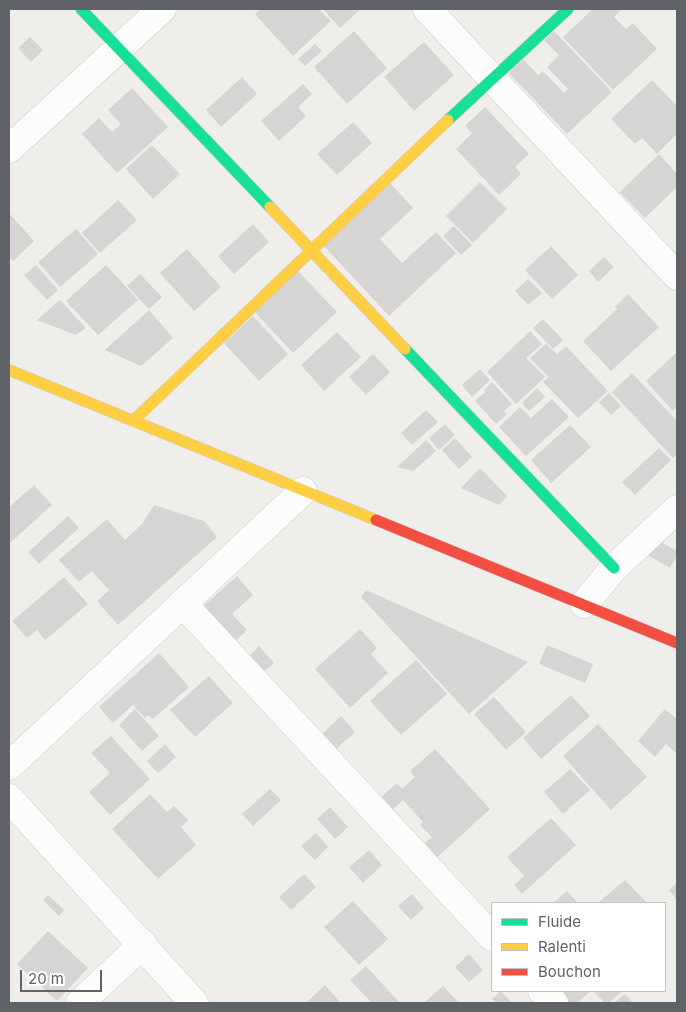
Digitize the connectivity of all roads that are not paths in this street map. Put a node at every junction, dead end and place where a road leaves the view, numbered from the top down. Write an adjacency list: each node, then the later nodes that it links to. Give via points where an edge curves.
1 (81, 9): 5 (street)
2 (162, 9): 5 (street)
3 (427, 9): 6 (street)
4 (568, 9): 6 (street)
5 (118, 50): 7 (street); 8 (street)
6 (493, 78): 8 (street); 9 (street)
7 (9, 150)
8 (311, 250): 11 (street); 14 (street)
9 (677, 276)
10 (9, 370): 11 (street)
11 (133, 421): 12 (street)
12 (303, 491): 15 (street); 16 (street)
13 (677, 509): 14 (street)
14 (614, 568): 16 (street)
15 (183, 604): 18 (street); 20 (street)
16 (584, 604): 17 (street)
17 (677, 643)
18 (9, 766)
19 (9, 798): 21 (street)
20 (491, 936)
21 (143, 944): 23 (street); 24 (street)
22 (543, 992): 25 (street)
23 (80, 1003)
24 (194, 1003)
25 (554, 1003)

